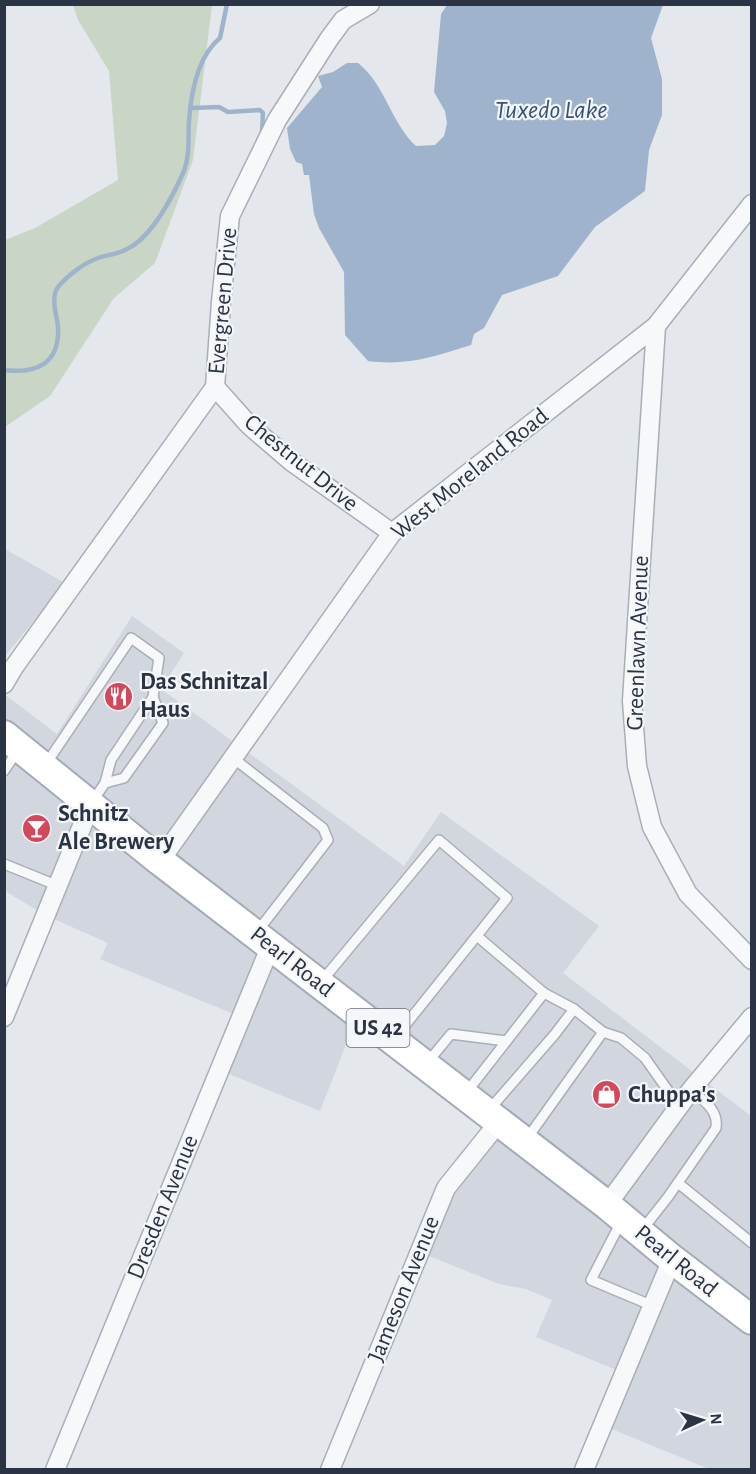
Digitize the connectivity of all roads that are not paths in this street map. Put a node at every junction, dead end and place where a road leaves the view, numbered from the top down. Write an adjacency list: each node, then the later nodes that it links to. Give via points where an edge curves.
1 (370, 4): 4 (street, Evergreen Drive, via 343,20 329,39 277,120 230,216)
2 (752, 204): 3 (street, West Moreland Road)
3 (656, 326): 5 (street, West Moreland Road); 18 (street, Greenlawn Avenue, via 632,701 637,766 652,827 688,894)
4 (215, 387): 5 (street, Chestnut Drive, via 249,425 292,462); 6 (street, Evergreen Drive)
5 (392, 533): 10 (street, West Moreland Road)
6 (9, 664): 7 (street, Evergreen Drive)
7 (4, 684)
8 (153, 697): 11 (lane, via 159,658 131,638); 12 (lane, via 111,760); 12 (lane, via 163,723 124,777)
9 (10, 751): 11 (main road, Pearl Road / US 42)
10 (233, 758): 13 (street, West Moreland Road); 17 (lane, via 323,828 328,840)
11 (44, 767): 12 (main road, Pearl Road / US 42)
12 (98, 794): 13 (main road, Pearl Road / US 42); 15 (street)
13 (160, 861): 17 (main road, Pearl Road / US 42)
14 (4, 864): 15 (lane)
15 (56, 885): 20 (street)
16 (477, 936): 19 (lane, via 507,898 439,840); 21 (lane); 26 (lane)
17 (263, 940): 19 (main road, Pearl Road / US 42); 39 (street, Dresden Avenue)
18 (752, 960)
19 (320, 984): 26 (main road, Pearl Road / US 42)
20 (9, 992): 23 (street)
21 (544, 993): 22 (lane); 27 (lane)
22 (574, 1009): 25 (lane); 31 (lane)
23 (4, 1017)
24 (752, 1017): 30 (street)
25 (603, 1032): 30 (lane, via 621,1038 645,1058 669,1092); 32 (lane)
26 (393, 1040): 28 (main road, Pearl Road / US 42)
27 (506, 1041): 28 (lane, via 451,1034); 29 (lane)
28 (425, 1065): 29 (main road, Pearl Road / US 42)
29 (464, 1095): 31 (main road, Pearl Road / US 42)
30 (686, 1096): 33 (lane, via 712,1109 717,1120 716,1128); 34 (street)
31 (493, 1117): 32 (main road, Pearl Road / US 42); 40 (street, Jameson Avenue, via 446,1188)
32 (525, 1142): 34 (main road, Pearl Road / US 42)
33 (678, 1183): 34 (lane); 35 (lane)
34 (623, 1218): 36 (main road, Pearl Road / US 42); 37 (lane, via 591,1280)
35 (752, 1243)
36 (672, 1259): 37 (street); 38 (main road, Pearl Road / US 42)
37 (653, 1306): 41 (street)
38 (752, 1320)
39 (55, 1470)
40 (330, 1470)
41 (584, 1470)

